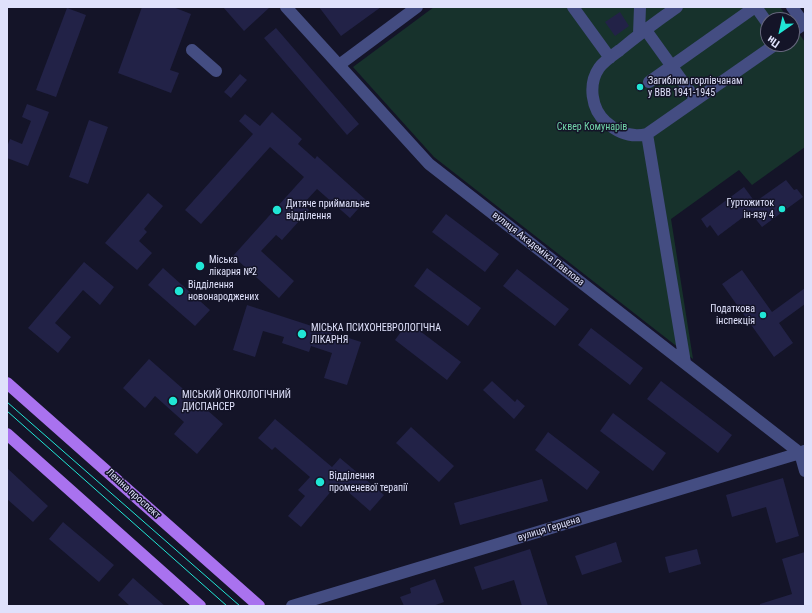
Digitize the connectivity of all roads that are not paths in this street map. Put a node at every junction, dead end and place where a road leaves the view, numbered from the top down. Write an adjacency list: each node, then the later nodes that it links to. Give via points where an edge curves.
1 (286, 7): 13 (street, вулиця Академіка Павлова)
2 (417, 7): 13 (street)
3 (573, 7): 12 (street)
4 (640, 7): 9 (street)
5 (677, 7): 9 (street)
6 (755, 7): 14 (street)
7 (792, 7): 8 (street)
8 (804, 24)
9 (642, 32): 12 (street); 14 (street)
10 (192, 50): 15 (street)
11 (765, 52): 17 (street)
12 (610, 58): 18 (street, via 599,68 592,89 598,112 614,129 626,135 637,137)
13 (339, 65): 19 (street, вулиця Академіка Павлова, via 429,164)
14 (672, 66): 16 (street); 17 (street)
15 (216, 71)
16 (649, 82)
17 (696, 100): 18 (street)
18 (647, 134): 19 (street)
19 (685, 363): 22 (street, вулиця Академіка Павлова)
20 (7, 383): 25 (main road, Леніна проспект)
21 (7, 434): 24 (main road)
22 (803, 452): 23 (street); 26 (street, вулиця Герцена)
23 (805, 471)
24 (200, 606)
25 (259, 606)
26 (292, 606)

